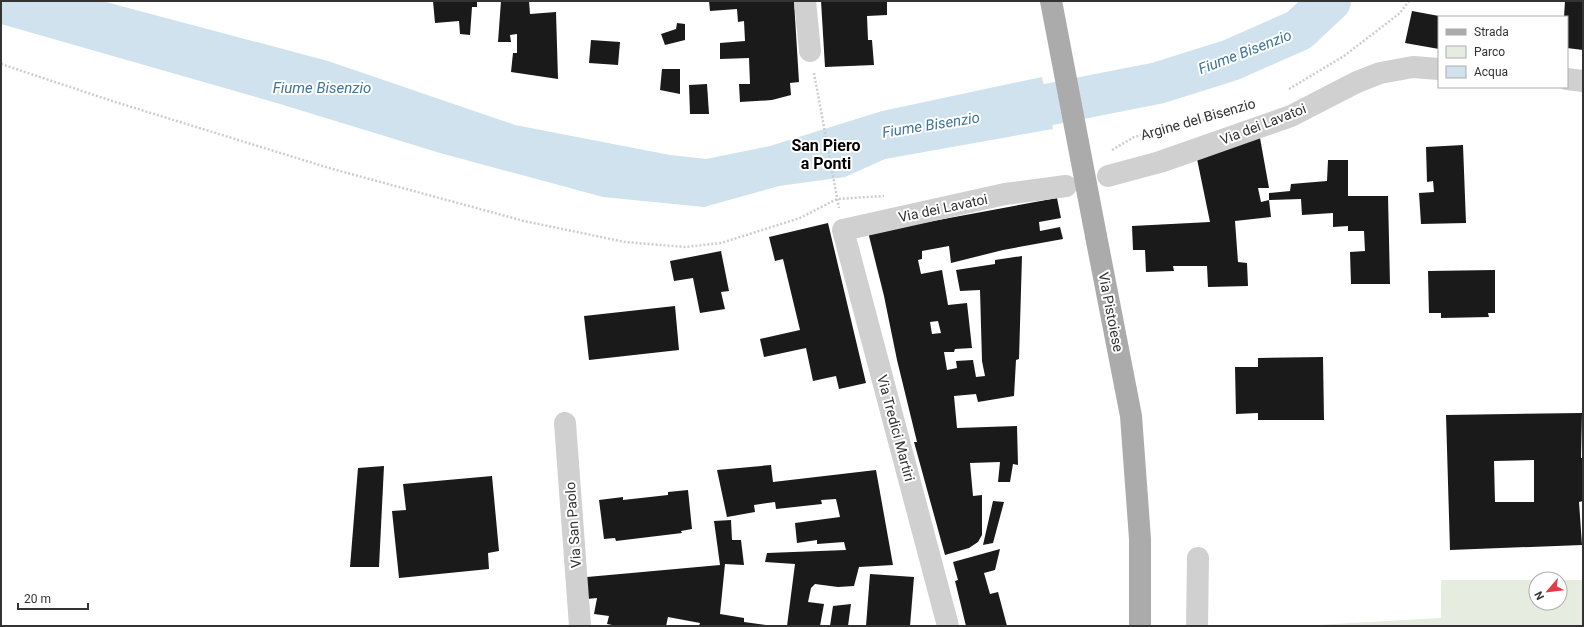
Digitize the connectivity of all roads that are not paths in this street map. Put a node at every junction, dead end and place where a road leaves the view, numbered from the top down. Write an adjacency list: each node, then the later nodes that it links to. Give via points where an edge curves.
1 (805, 1): 3 (street)
2 (1051, 1): 14 (main road, Via Pistoiese, bridge, via 1131,416 1140,539)
3 (810, 51)
4 (1438, 69): 7 (street, Via dei Lavatoi, via 1413,67 1380,73 1291,116 1160,162)
5 (1568, 78): 6 (street)
6 (1583, 80)
7 (1108, 176)
8 (1066, 186): 9 (street, Via dei Lavatoi)
9 (842, 221): 13 (street, Via Tredici Martiri)
10 (565, 423): 12 (street, Via San Paolo)
11 (1198, 558): 15 (street)
12 (580, 626)
13 (948, 626)
14 (1140, 626)
15 (1197, 626)

